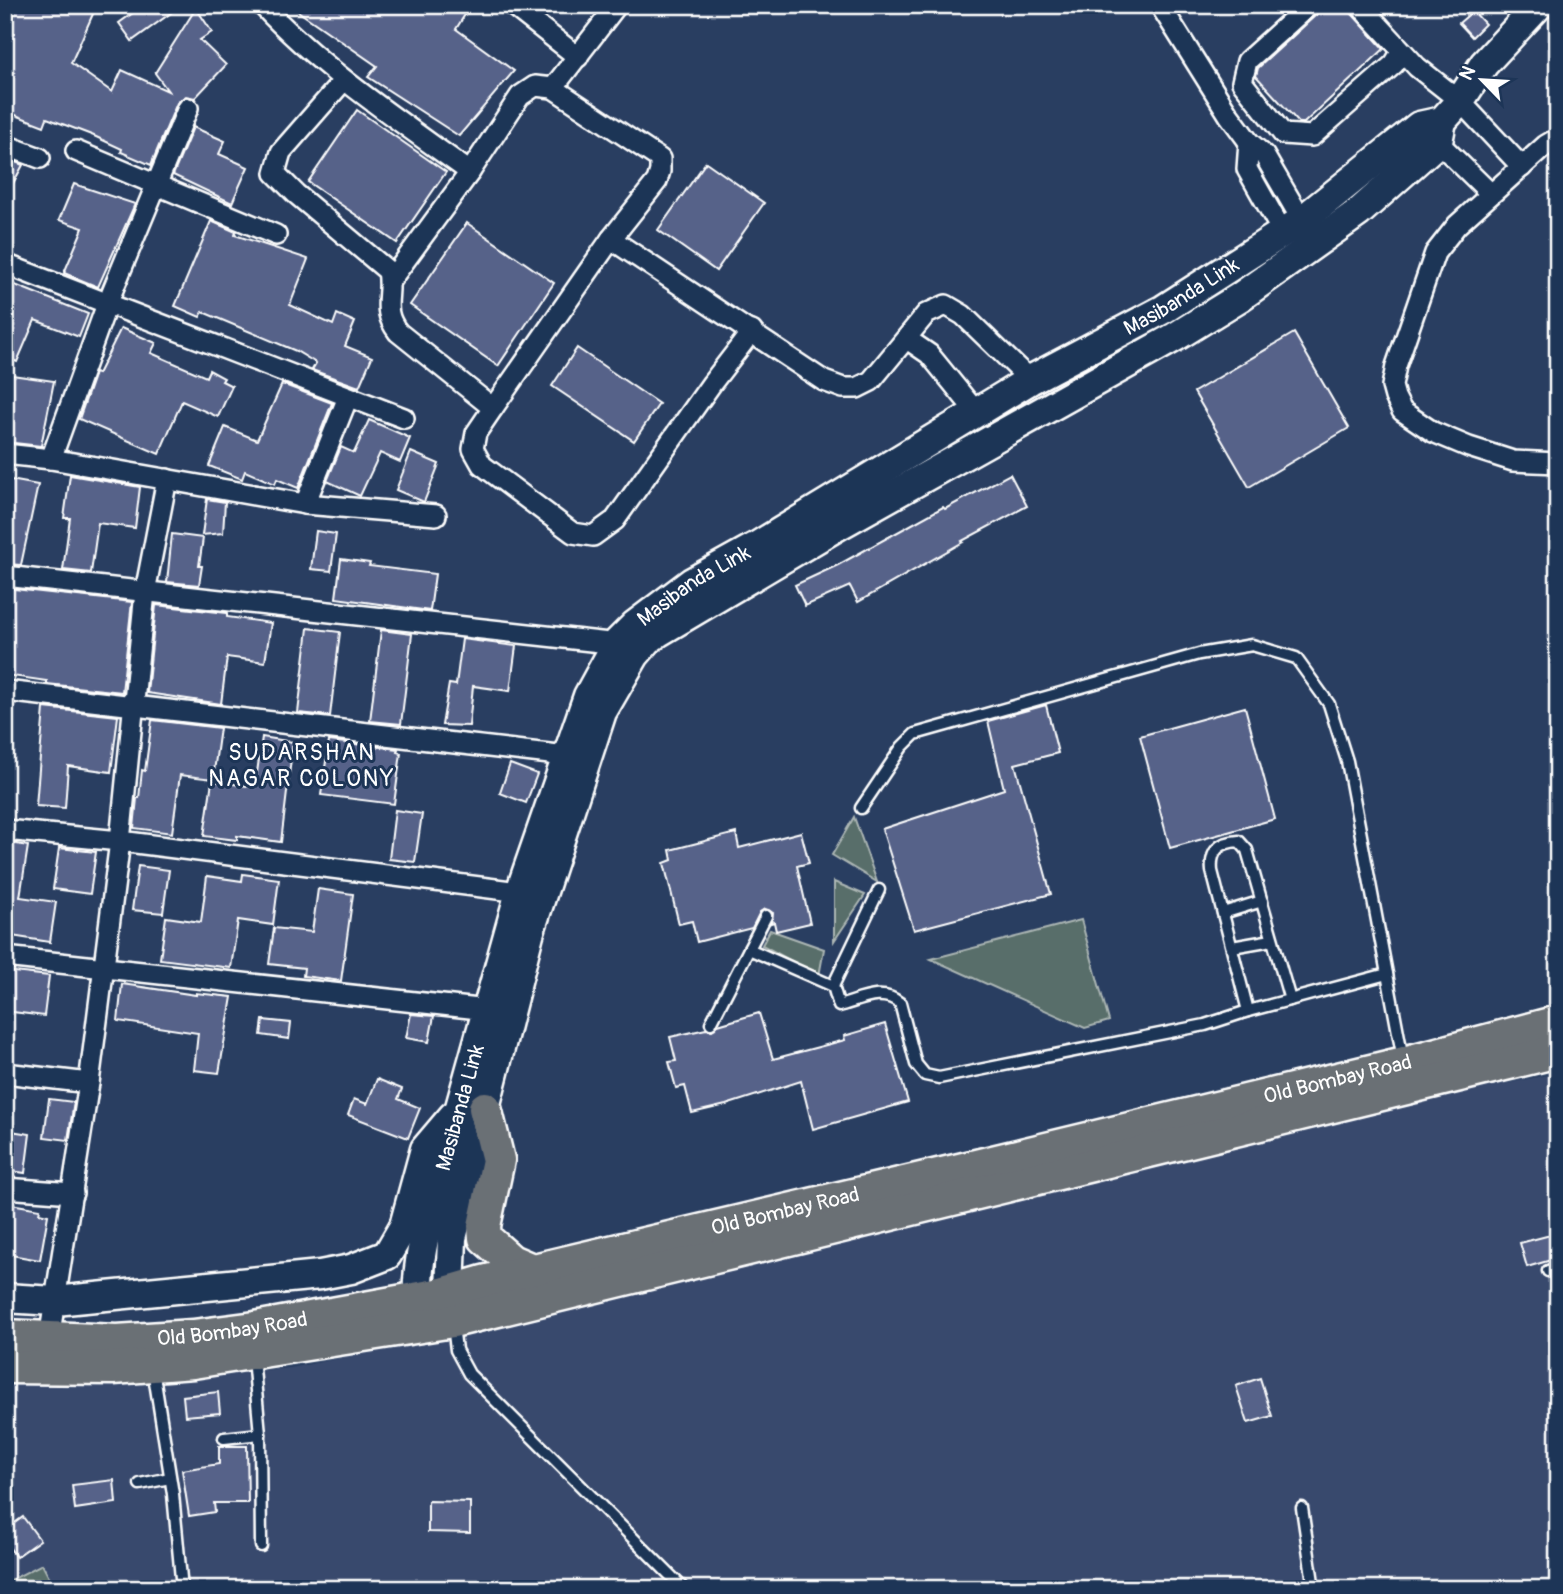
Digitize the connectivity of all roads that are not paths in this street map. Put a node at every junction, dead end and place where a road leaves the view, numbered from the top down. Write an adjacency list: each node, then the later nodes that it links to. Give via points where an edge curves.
1 (262, 5): 10 (street)
2 (512, 5): 9 (street)
3 (617, 5): 9 (street)
4 (1160, 5): 22 (street, via 1249,142 1247,169)
5 (1309, 5): 8 (street, via 1247,61 1242,82 1283,134 1312,136 1394,64)
6 (1360, 5): 8 (street)
7 (1539, 5): 13 (main road, via 1484,64)
8 (1402, 51): 13 (street, via 1417,67)
9 (578, 57): 11 (street)
10 (344, 80): 19 (street); 26 (street, via 281,152 275,173 388,271)
11 (553, 88): 19 (street, via 535,86 520,96); 24 (street, via 660,159 657,181)
12 (188, 108): 20 (street)
13 (1447, 121): 18 (street); 21 (street); 22 (main road, Masibanda Link, via 1419,126); 22 (main road, via 1359,212)
14 (1558, 138): 18 (street)
15 (5, 145): 17 (street)
16 (76, 151): 20 (street)
17 (40, 158)
18 (1522, 167): 21 (street)
19 (470, 172): 26 (street)
20 (155, 185): 23 (street); 27 (street)
21 (1491, 194): 37 (street, via 1435,253 1392,386 1402,411 1414,421 1469,447 1514,461)
22 (1300, 233): 30 (main road, Masibanda Link); 42 (main road, via 1240,297 1175,337)
23 (276, 234)
24 (611, 239): 28 (street); 32 (street)
25 (5, 264): 27 (street)
26 (390, 281): 32 (street, via 389,321)
27 (107, 304): 31 (street); 36 (street)
28 (752, 331): 29 (street, via 824,381 843,388 871,382); 32 (street, via 615,520 593,536 573,533 482,464 473,449 476,433)
29 (907, 340): 30 (street, via 926,314 946,305 963,315); 33 (street, via 929,354)
30 (1030, 380): 33 (main road, Masibanda Link)
31 (348, 397): 34 (street); 39 (street)
32 (493, 408)
33 (977, 413): 42 (main road, Masibanda Link)
34 (404, 418)
35 (5, 454): 36 (street)
36 (51, 459): 38 (street)
37 (1558, 463)
38 (167, 479): 39 (street); 43 (street)
39 (305, 503): 40 (street)
40 (436, 514)
41 (5, 576): 43 (street)
42 (724, 578): 44 (main road, Masibanda Link, via 673,597 635,625)
43 (145, 592): 44 (street); 46 (street)
44 (629, 645): 47 (main road, Masibanda Link, via 588,696); 72 (main road, via 620,679 602,712)
45 (5, 691): 46 (street)
46 (133, 704): 47 (street); 50 (street)
47 (567, 756): 52 (main road, Masibanda Link)
48 (861, 808): 61 (lane, via 915,734 1199,654 1252,645 1296,658 1329,704 1347,761)
49 (5, 830): 50 (street)
50 (120, 841): 52 (street); 60 (street)
51 (879, 890): 62 (lane)
52 (520, 892): 64 (main road, Masibanda Link)
53 (1262, 901): 54 (lane); 54 (lane, via 1247,850 1239,841 1230,842 1218,847 1211,858); 56 (lane)
54 (1223, 913): 57 (lane)
55 (766, 916): 58 (lane)
56 (1272, 940): 57 (lane); 63 (lane)
57 (1232, 947): 65 (lane)
58 (749, 949): 62 (lane); 66 (lane)
59 (5, 957): 60 (street)
60 (104, 968): 64 (street); 71 (street)
61 (1387, 974): 63 (lane); 69 (lane)
62 (833, 986): 65 (lane, via 839,1006 884,994 900,1003 916,1064 925,1075 939,1078 1205,1025)
63 (1290, 1000): 65 (lane)
64 (488, 1010): 72 (main road, Masibanda Link)
65 (1248, 1011)
66 (711, 1023)
67 (1558, 1023): 69 (main road, Old Bombay Road)
68 (1558, 1051): 78 (main road, Old Bombay Road)
69 (1404, 1063): 75 (main road, Old Bombay Road)
70 (5, 1073): 71 (street)
71 (89, 1083): 74 (street)
72 (473, 1107): 75 (main road, via 498,1160 485,1238 511,1261); 77 (main road, via 425,1149 404,1226 387,1255 320,1275); 78 (main road, via 452,1238); 79 (main road, Masibanda Link, via 420,1256)
73 (5, 1188): 74 (street)
74 (73, 1194): 77 (street)
75 (532, 1270): 78 (main road, Old Bombay Road)
76 (5, 1298): 77 (main road)
77 (55, 1301): 81 (street)
78 (451, 1307): 79 (main road, Old Bombay Road); 92 (lane, via 456,1350 468,1374)
79 (418, 1312): 81 (main road, Old Bombay Road, via 193,1336); 82 (main road, Old Bombay Road)
80 (5, 1336): 81 (main road, Old Bombay Road)
81 (49, 1339)
82 (253, 1354): 83 (main road, Old Bombay Road); 85 (lane)
83 (152, 1365): 84 (main road, Old Bombay Road); 87 (lane)
84 (5, 1367)
85 (260, 1434): 86 (lane); 90 (lane)
86 (224, 1438)
87 (170, 1478): 88 (lane); 91 (lane)
88 (140, 1484)
89 (1302, 1508): 93 (lane)
90 (261, 1546)
91 (183, 1589)
92 (684, 1589)
93 (1314, 1589)

